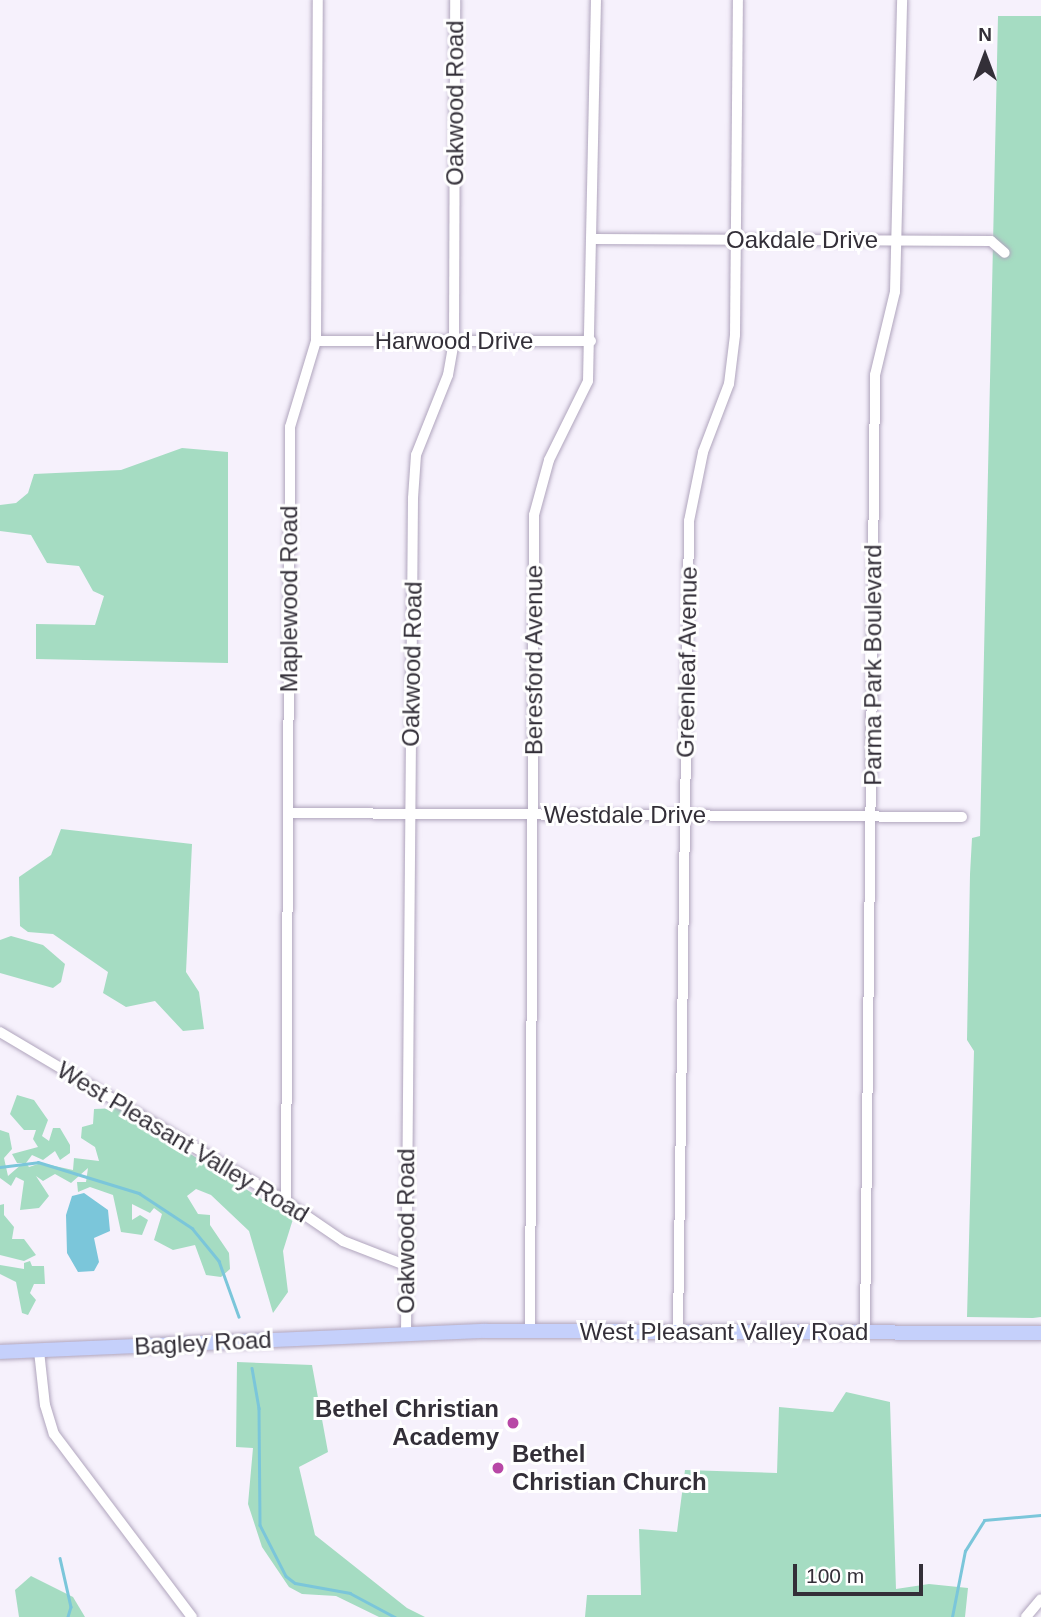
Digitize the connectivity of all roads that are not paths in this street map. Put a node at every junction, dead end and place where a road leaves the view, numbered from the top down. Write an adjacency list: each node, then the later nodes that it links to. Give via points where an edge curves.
1 (318, 0): 10 (street, Maplewood Road)
2 (455, 0): 11 (street, Oakwood Road)
3 (596, 0): 6 (street, Beresford Avenue)
4 (738, 0): 8 (street, Greenleaf Avenue)
5 (902, 0): 7 (street, Parma Park Boulevard)
6 (594, 239): 8 (street, Oakdale Drive); 12 (street, Beresford Avenue)
7 (898, 240): 8 (street, Oakdale Drive); 9 (street, Oakdale Drive, via 991,241); 16 (street, Parma Park Boulevard, via 895,292 875,375)
8 (735, 242): 15 (street, Greenleaf Avenue, via 735,335 729,384 703,452 689,521)
9 (1005, 253)
10 (316, 341): 11 (street, Harwood Drive); 13 (street, Maplewood Road, via 290,427)
11 (453, 341): 12 (street, Harwood Drive); 17 (street, Oakwood Road, via 448,375 416,455)
12 (591, 341): 14 (street, Beresford Avenue, via 588,381 549,460 534,515)
13 (288, 813): 17 (street, Westdale Drive); 20 (street, Maplewood Road)
14 (534, 815): 15 (street, Westdale Drive); 17 (street, Westdale Drive); 22 (street, Beresford Avenue)
15 (686, 815): 16 (street, Westdale Drive); 23 (street, Greenleaf Avenue)
16 (872, 815): 18 (street, Westdale Drive); 24 (street, Parma Park Boulevard)
17 (410, 816): 21 (street, Oakwood Road)
18 (962, 817)
19 (0, 1032): 20 (street, West Pleasant Valley Road)
20 (286, 1202): 21 (street, West Pleasant Valley Road, via 343,1241)
21 (405, 1265): 26 (street, Oakwood Road)
22 (530, 1331): 23 (main road, West Pleasant Valley Road); 26 (main road, West Pleasant Valley Road)
23 (678, 1331): 24 (main road, West Pleasant Valley Road)
24 (865, 1333): 25 (main road, West Pleasant Valley Road)
25 (1041, 1333)
26 (406, 1334): 27 (main road, Bagley Road)
27 (39, 1351): 28 (main road, Bagley Road); 30 (street, via 54,1434)
28 (0, 1352)
29 (1041, 1599): 31 (street)
30 (192, 1617)
31 (1027, 1617)

